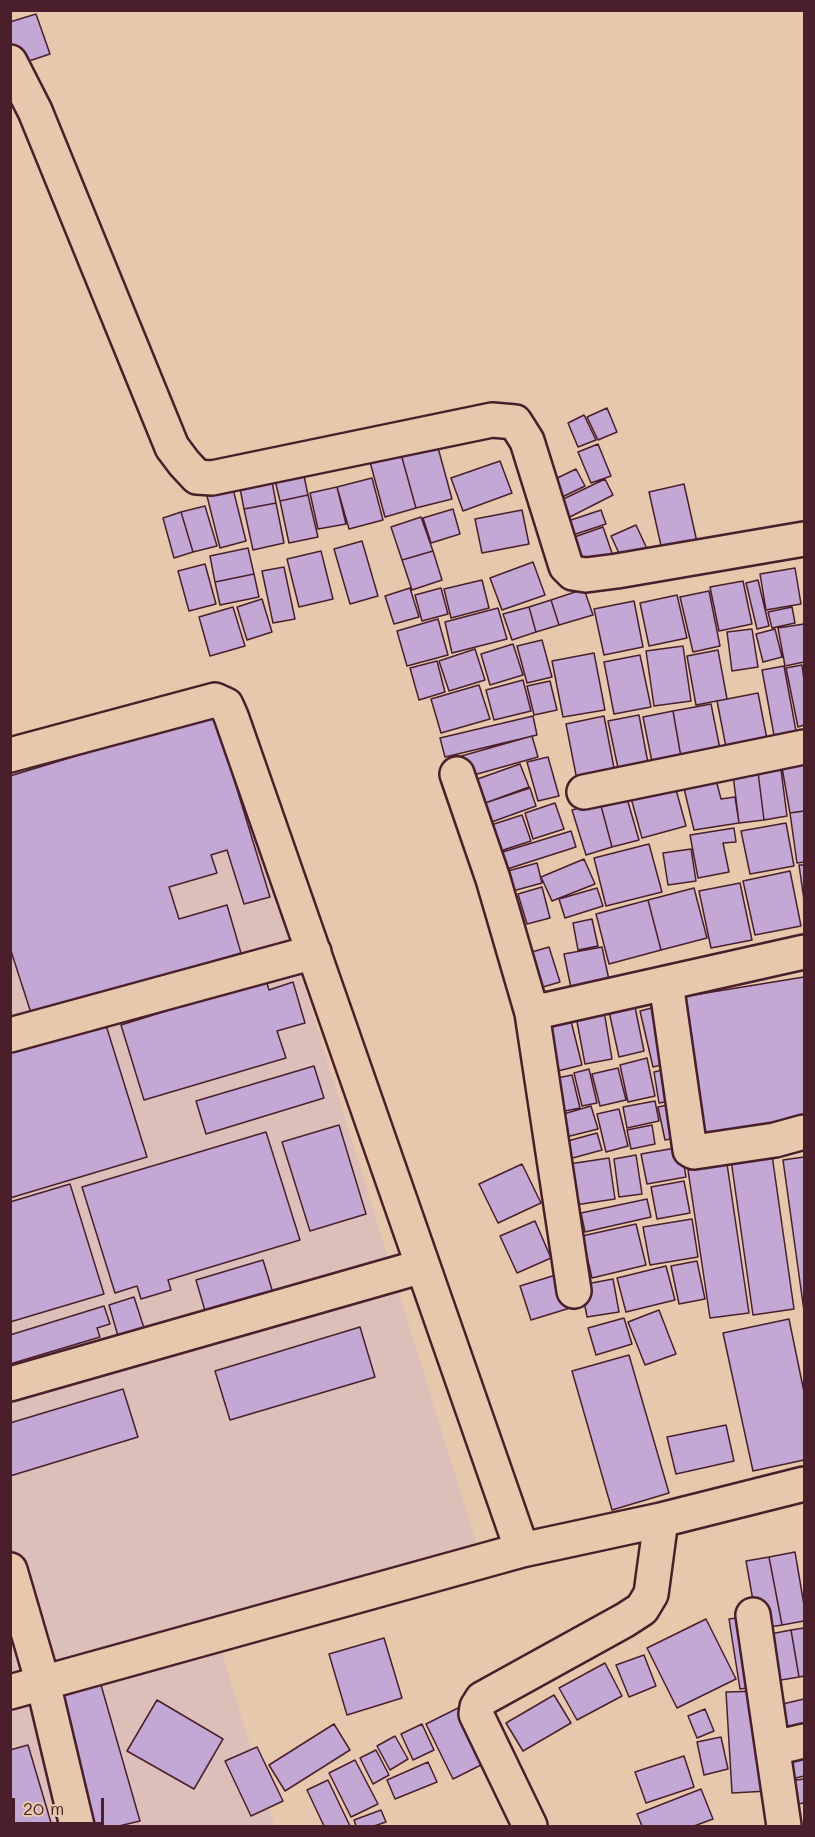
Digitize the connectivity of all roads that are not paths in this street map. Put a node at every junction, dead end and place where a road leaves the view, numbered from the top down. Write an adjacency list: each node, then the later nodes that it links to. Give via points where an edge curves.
1 (10, 62): 2 (street, via 35,111 172,447 197,477 212,478 492,420 515,422 527,441 566,566 573,573 617,571)
2 (804, 539)
3 (804, 747): 6 (street)
4 (10, 755): 7 (street, via 215,700 226,705)
5 (457, 774): 10 (street)
6 (584, 792)
7 (314, 952): 11 (street); 13 (street)
8 (804, 952): 9 (street)
9 (666, 982): 10 (street); 12 (street, via 690,1150 776,1140)
10 (532, 1013): 14 (street)
11 (10, 1035)
12 (804, 1132)
13 (423, 1266): 15 (street); 18 (street)
14 (574, 1291)
15 (10, 1384)
16 (804, 1484): 17 (street)
17 (661, 1520): 18 (street); 25 (street, via 651,1594 642,1608 482,1699 477,1707 476,1714)
18 (522, 1550): 21 (street)
19 (10, 1570): 21 (street)
20 (753, 1615): 23 (street)
21 (43, 1683): 22 (street); 24 (street)
22 (10, 1692)
23 (789, 1744): 26 (street)
24 (77, 1827)
25 (530, 1827)
26 (784, 1827)

